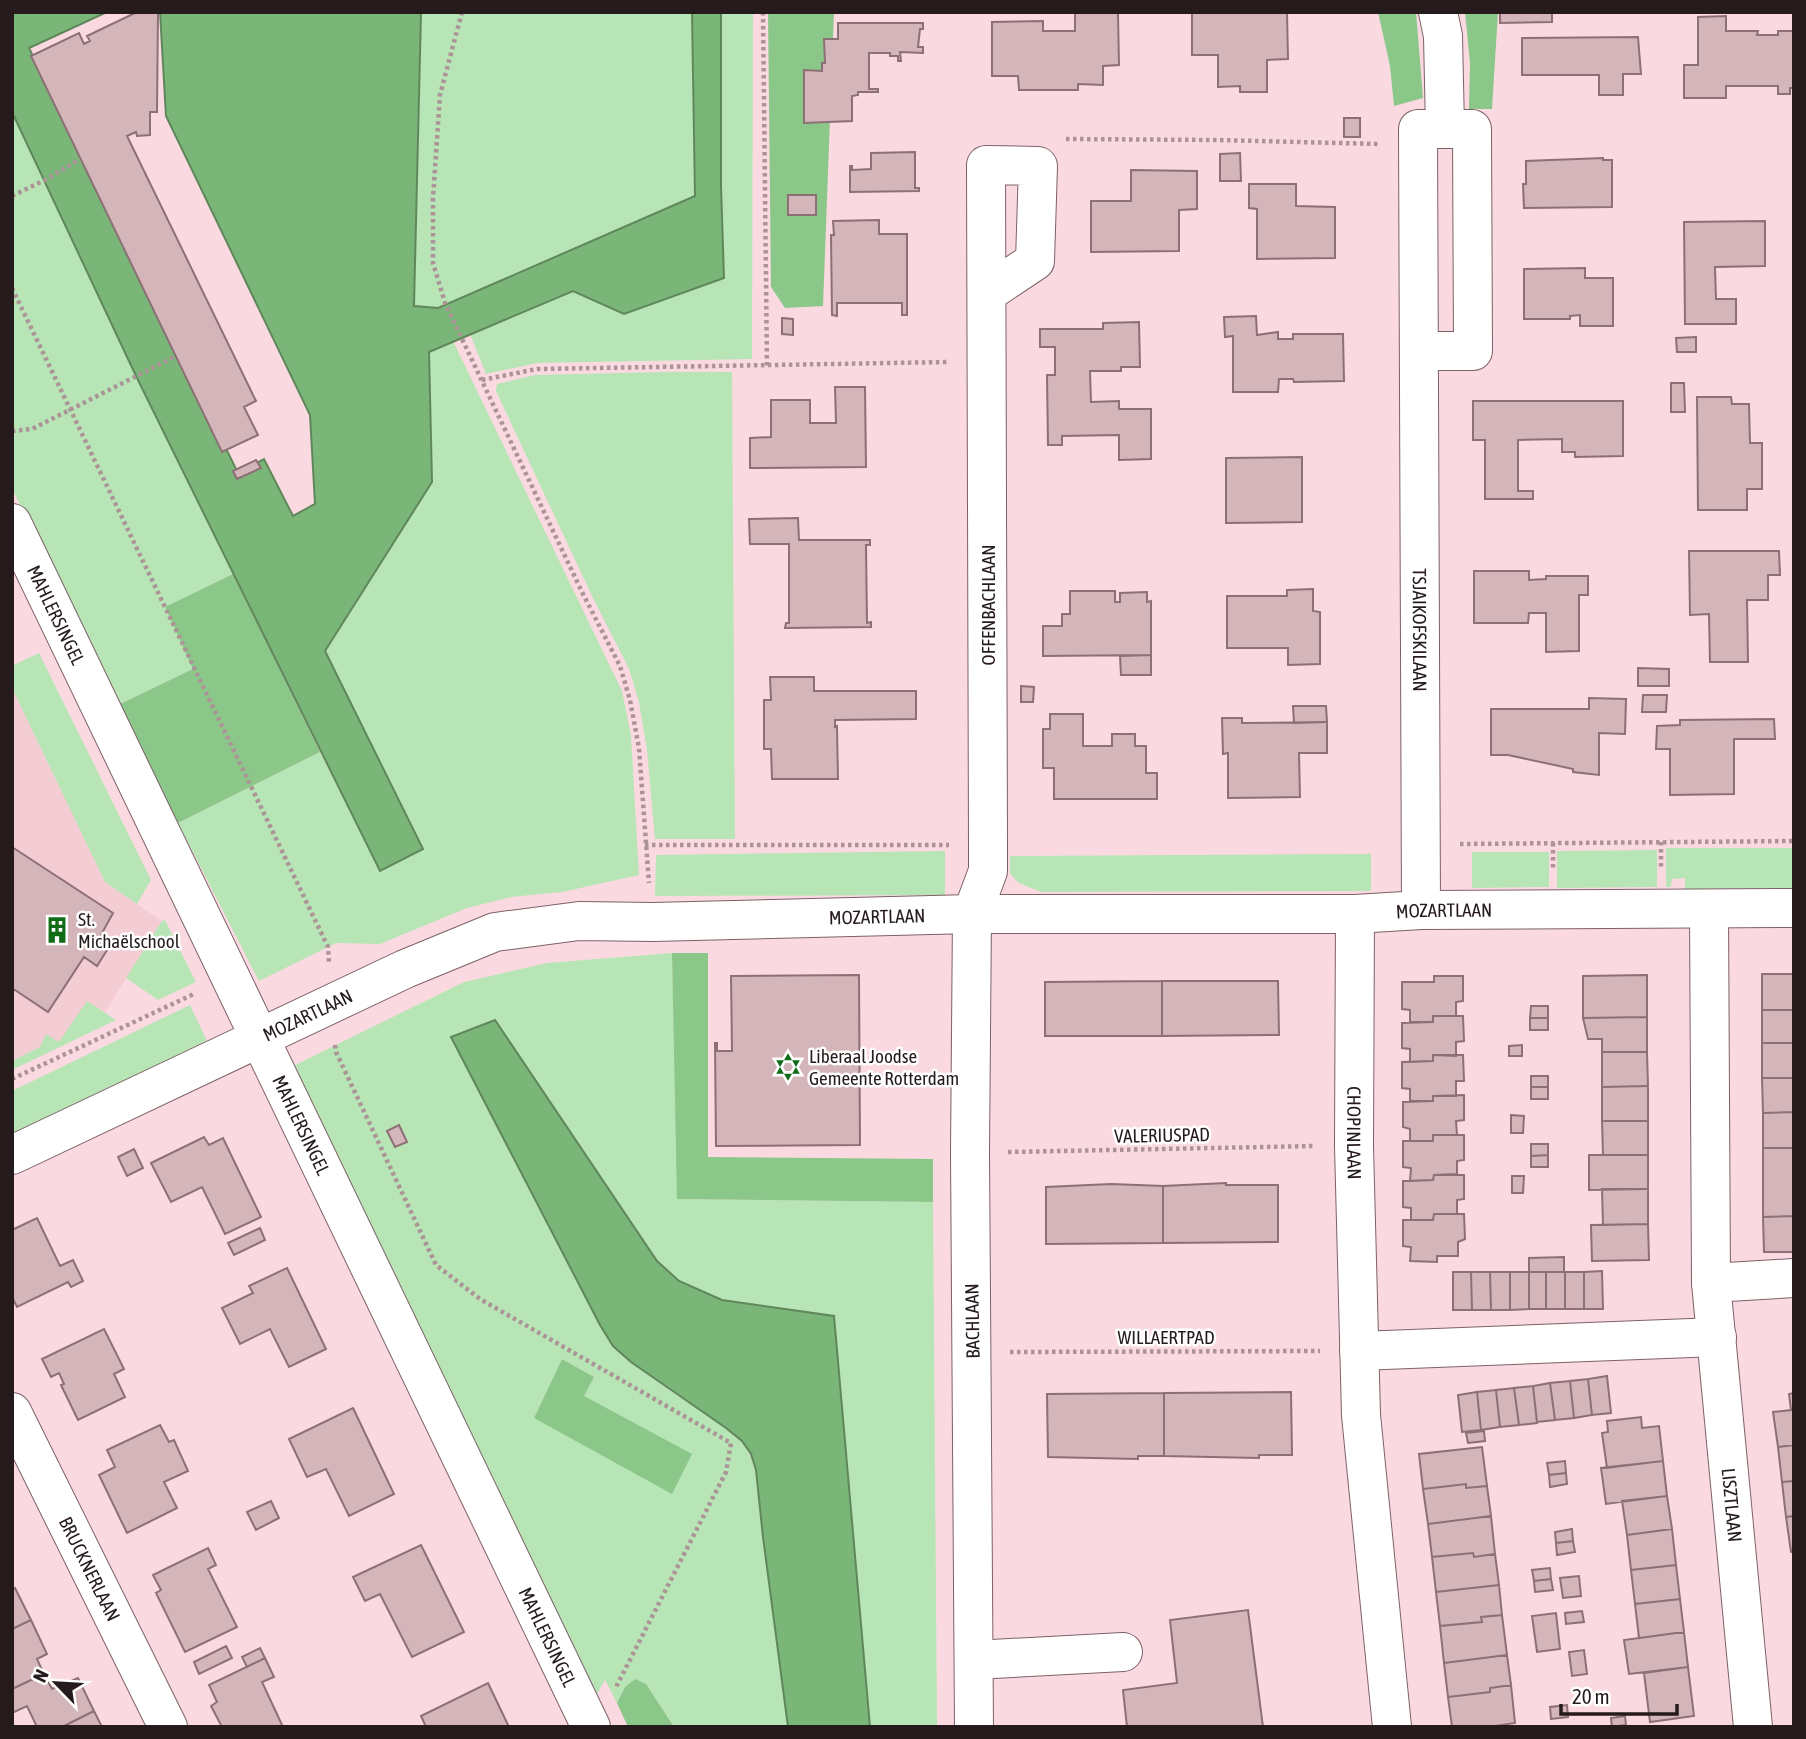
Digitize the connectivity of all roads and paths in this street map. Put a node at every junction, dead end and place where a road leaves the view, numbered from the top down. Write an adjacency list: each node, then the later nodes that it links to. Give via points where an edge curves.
1 (462, 12): 14 (path, via 440,95 433,263 444,303)
2 (763, 12): 13 (path)
3 (1438, 12): 4 (street, TSJAIKOFSKILAAN, via 1443,36)
4 (1432, 136): 6 (path, via 1400,145 1049,139); 10 (street, TSJAIKOFSKILAAN); 10 (street, via 1472,129 1473,351)
5 (80, 159): 7 (path)
6 (1038, 166): 9 (street, via 1035,261); 9 (street, OFFENBACHLAAN, via 986,165)
7 (12, 196)
8 (12, 288): 28 (path, via 328,947)
9 (987, 293): 12 (street, OFFENBACHLAAN)
10 (1419, 351): 18 (street, TSJAIKOFSKILAAN)
11 (176, 356): 15 (path, via 32,429)
12 (987, 361): 13 (path); 20 (street, OFFENBACHLAAN)
13 (767, 367): 14 (path, via 537,369)
14 (482, 380): 19 (path, via 620,666 639,748)
15 (12, 431)
16 (17, 545): 27 (street, MAHLERSINGEL)
17 (1794, 841): 18 (path)
18 (1420, 844): 23 (street, TSJAIKOFSKILAAN)
19 (645, 845): 20 (path); 26 (path)
20 (988, 845): 24 (street, OFFENBACHLAAN, via 988,870)
21 (1794, 908): 22 (street, MOZARTLAAN)
22 (1709, 909): 23 (street, MOZARTLAAN); 35 (street, LISZTLAAN)
23 (1421, 910): 25 (street, MOZARTLAAN)
24 (972, 914): 25 (street, MOZARTLAAN); 26 (street, MOZARTLAAN); 32 (street, BACHLAAN)
25 (1355, 914): 31 (street, CHOPINLAAN)
26 (653, 922): 28 (street, MOZARTLAAN, via 579,921 495,932)
27 (232, 977): 29 (street, MAHLERSINGEL); 30 (path)
28 (331, 1004): 29 (street, MOZARTLAAN); 42 (path, via 336,1052 436,1265 480,1299 731,1443 726,1472)
29 (260, 1037): 33 (street, MOZARTLAAN); 44 (street, MAHLERSINGEL)
30 (12, 1079)
31 (1354, 1146): 32 (path, VALERIUSPAD); 37 (street, CHOPINLAAN)
32 (970, 1153): 38 (street, BACHLAAN)
33 (12, 1155)
34 (1794, 1278): 35 (street)
35 (1711, 1283): 36 (street, LISZTLAAN)
36 (1717, 1337): 37 (street); 47 (street, LISZTLAAN)
37 (1359, 1351): 38 (path, WILLAERTPAD); 46 (street, CHOPINLAAN, via 1361,1415)
38 (973, 1352): 41 (street, BACHLAAN)
39 (12, 1412): 43 (street, BRUCKNERLAAN)
40 (1124, 1652): 41 (street)
41 (974, 1660): 45 (street, BACHLAAN)
42 (614, 1690)
43 (167, 1727)
44 (591, 1727)
45 (974, 1727)
46 (1392, 1727)
47 (1753, 1727)

